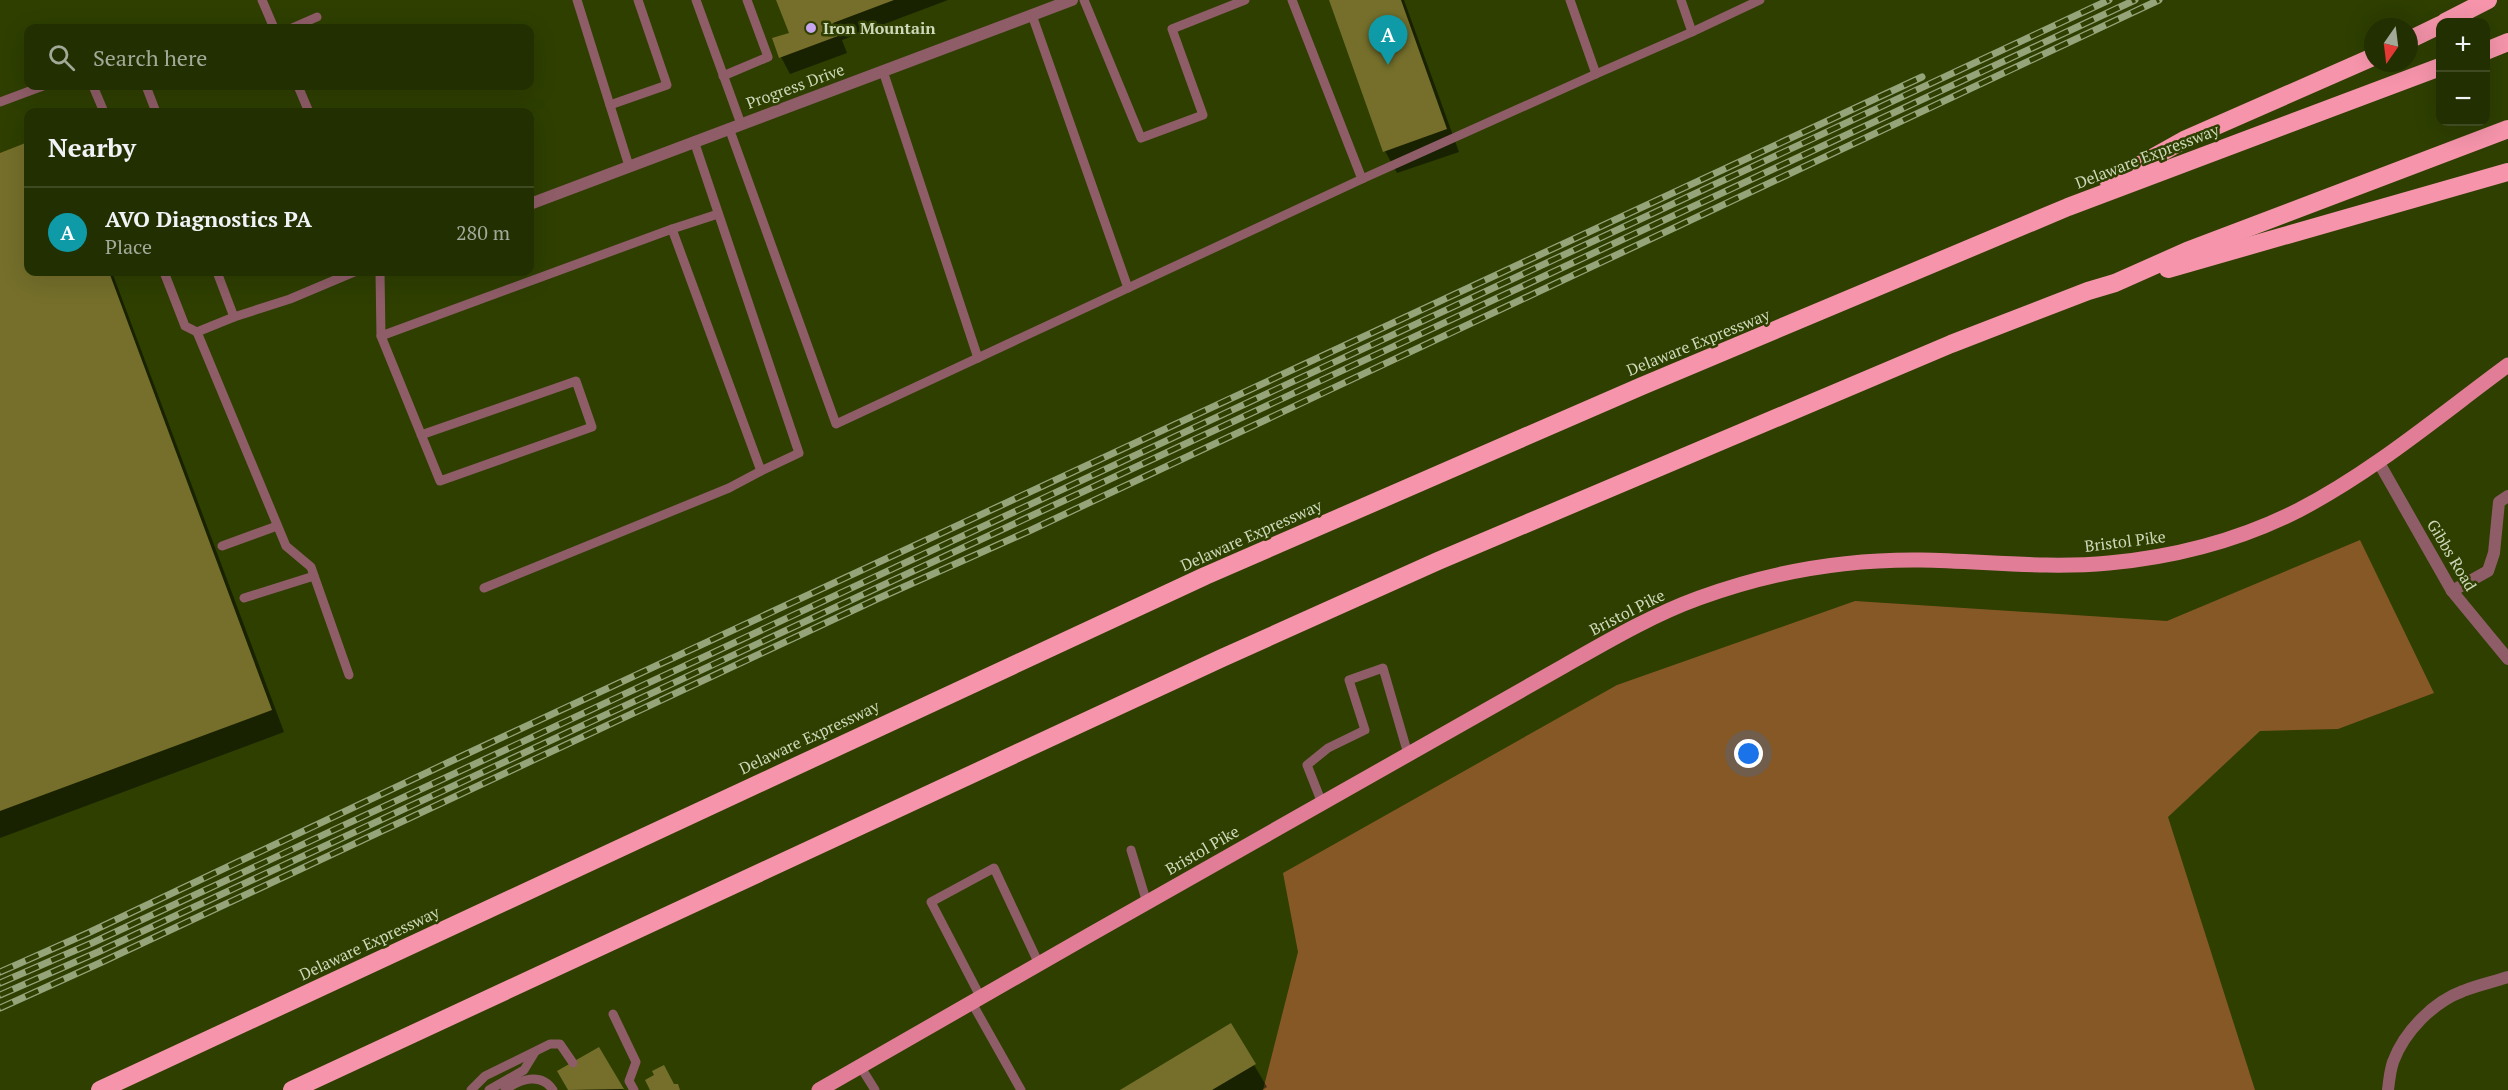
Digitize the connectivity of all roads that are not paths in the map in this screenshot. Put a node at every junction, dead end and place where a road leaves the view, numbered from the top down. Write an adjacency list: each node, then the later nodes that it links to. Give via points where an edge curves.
1 (262, 0): 17 (lane)
2 (577, 0): 34 (lane)
3 (638, 0): 34 (lane, via 667,85)
4 (696, 0): 28 (lane)
5 (747, 0): 28 (lane, via 768,57)
6 (1072, 0): 14 (street, Progress Drive)
7 (1084, 0): 8 (lane, via 1141,138 1203,115 1172,29)
8 (1245, 0)
9 (1292, 0): 43 (lane)
10 (1570, 0): 27 (lane)
11 (1681, 0): 20 (lane)
12 (1760, 0): 20 (lane)
13 (2488, 0): 16 (highway)
14 (1032, 15): 26 (street, Progress Drive); 53 (lane)
15 (317, 16): 18 (lane)
16 (2453, 18)
17 (272, 24)
18 (300, 24)
19 (2436, 27): 21 (highway)
20 (1692, 32): 27 (lane)
21 (2418, 36)
22 (2508, 42): 23 (highway)
23 (2490, 49)
24 (2364, 61): 45 (highway, via 2184,140)
25 (2436, 69): 45 (highway, Delaware Expressway)
26 (883, 71): 38 (street, Progress Drive); 57 (lane)
27 (1596, 74): 43 (lane)
28 (723, 76): 38 (lane)
29 (32, 90): 33 (lane)
30 (95, 90): 35 (lane)
31 (148, 90): 36 (lane)
32 (300, 90): 37 (lane)
33 (0, 102)
34 (610, 105): 41 (lane)
35 (102, 108)
36 (154, 108)
37 (307, 108)
38 (735, 126): 40 (street, Progress Drive); 57 (lane, via 836,424)
39 (2508, 129): 52 (highway, via 2198,246)
40 (694, 141): 41 (street, Progress Drive); 46 (lane)
41 (629, 166): 44 (street, Progress Drive)
42 (2508, 172): 52 (highway)
43 (1362, 179): 53 (lane)
44 (534, 202)
45 (2068, 207): 82 (highway, Delaware Expressway, via 1631,390 1205,576)
46 (718, 214): 47 (lane); 61 (lane, via 799,453)
47 (672, 229): 56 (lane); 61 (lane)
48 (166, 276): 55 (lane, via 185,326)
49 (219, 276): 54 (lane)
50 (345, 276): 54 (lane)
51 (380, 276): 56 (lane)
52 (2115, 283): 83 (highway, via 1941,349 1438,561)
53 (1128, 288): 57 (lane)
54 (234, 317): 55 (lane)
55 (197, 332): 63 (lane)
56 (381, 336): 59 (lane)
57 (978, 358)
58 (2508, 365): 60 (main road, Bristol Pike)
59 (421, 435): 59 (lane, via 440,481 592,427 576,381)
60 (2378, 461): 67 (street, Gibbs Road); 71 (main road, Bristol Pike, via 2286,516 2237,536 2178,553 2060,566 1920,560 1862,562 1806,569 1721,591 1618,636)
61 (761, 471): 66 (lane, via 729,488)
62 (2508, 496): 67 (street, via 2499,502 2494,553 2488,571)
63 (277, 526): 64 (lane); 65 (lane, via 286,546 311,567)
64 (222, 546)
65 (314, 576): 68 (lane); 70 (lane)
66 (484, 588)
67 (2452, 591): 69 (street, Gibbs Road)
68 (244, 598)
69 (2508, 659)
70 (350, 675)
71 (1408, 754): 72 (main road, Bristol Pike); 72 (lane, via 1383,668 1349,680 1365,730 1328,748 1308,765)
72 (1322, 803): 74 (main road, Bristol Pike)
73 (1131, 850): 74 (lane)
74 (1148, 903): 75 (main road, Bristol Pike)
75 (1039, 964): 77 (main road, Bristol Pike); 77 (lane, via 994,868 931,902)
76 (2508, 978): 92 (street, via 2462,991 2440,1002 2405,1040 2393,1063)
77 (976, 1000): 81 (main road, Bristol Pike); 91 (lane)
78 (613, 1014): 88 (lane, via 636,1062 629,1081)
79 (536, 1051): 80 (lane, via 560,1044); 84 (lane, via 485,1076); 85 (lane, via 524,1070)
80 (573, 1063)
81 (860, 1066): 89 (main road, Bristol Pike); 90 (lane)
82 (100, 1090)
83 (292, 1090)
84 (471, 1090)
85 (489, 1090)
86 (505, 1090): 87 (lane, via 531,1078 548,1083)
87 (552, 1090)
88 (634, 1090)
89 (819, 1090)
90 (875, 1090)
91 (1021, 1090)
92 (2388, 1090)

